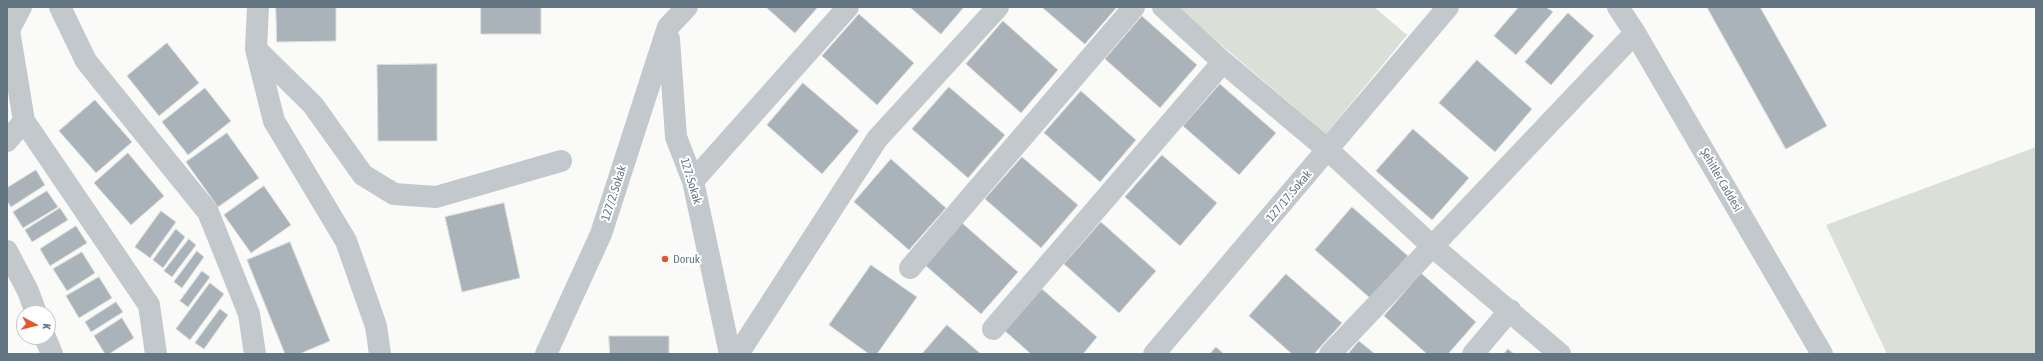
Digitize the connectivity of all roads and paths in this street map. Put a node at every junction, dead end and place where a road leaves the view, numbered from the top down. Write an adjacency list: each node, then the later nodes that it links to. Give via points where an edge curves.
1 (21, 7): 15 (street, via 9,30)
2 (60, 7): 27 (street, via 86,61 208,212 250,314)
3 (258, 7): 13 (street)
4 (687, 7): 11 (street)
5 (848, 7): 19 (street)
6 (998, 7): 31 (street, via 877,139)
7 (1134, 7): 22 (street)
8 (1163, 7): 14 (street)
9 (1448, 7): 17 (street, 127/17. Sokak)
10 (1618, 7): 12 (street, Şehitler Caddesi)
11 (668, 17): 19 (street, 127. Sokak, via 676,137); 29 (street, 127/2. Sokak, via 601,234)
12 (1635, 33): 20 (street); 36 (street, Şehitler Caddesi)
13 (256, 49): 18 (street, via 314,105 363,175 394,194 436,197); 28 (street, via 274,121 346,241 376,326)
14 (1223, 62): 17 (street); 25 (street)
15 (24, 121): 16 (street); 26 (street, via 149,305)
16 (7, 141)
17 (1328, 150): 20 (street); 32 (street, 127/17. Sokak)
18 (561, 161)
19 (693, 181): 30 (street, 127. Sokak)
20 (1432, 246): 24 (street); 33 (street)
21 (7, 251): 23 (street)
22 (910, 268)
23 (33, 305)
24 (1510, 310): 34 (street); 35 (street)
25 (993, 329)
26 (156, 354)
27 (255, 354)
28 (380, 354)
29 (546, 354)
30 (730, 354)
31 (738, 354)
32 (1154, 354)
33 (1330, 354)
34 (1473, 354)
35 (1560, 354)
36 (1822, 354)

